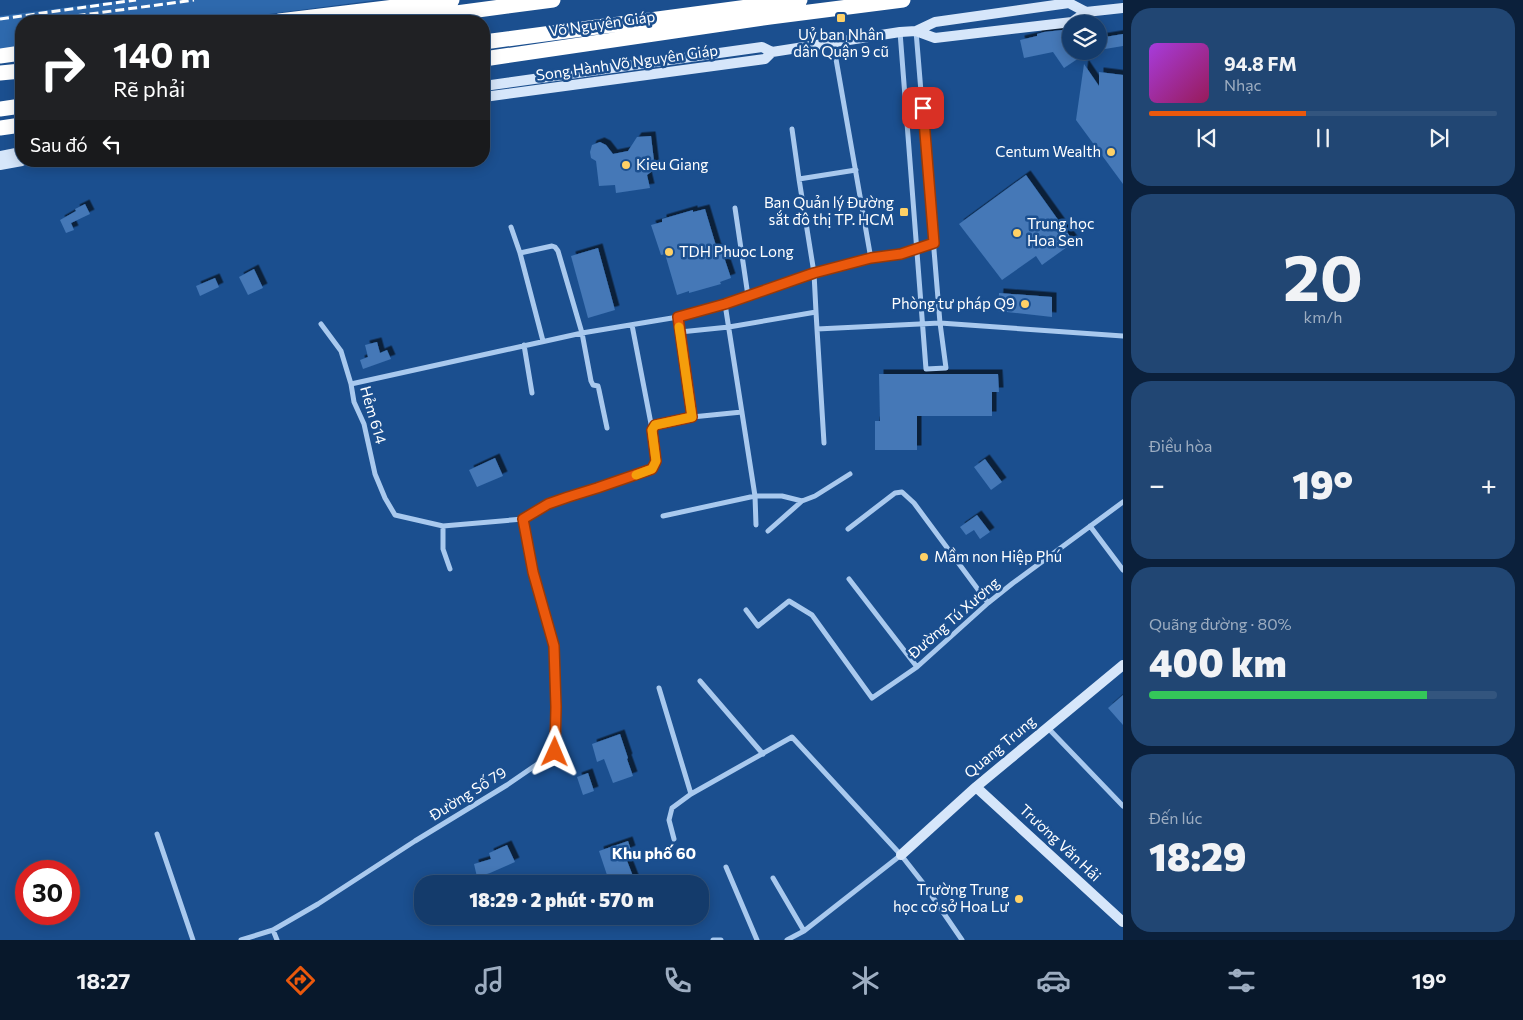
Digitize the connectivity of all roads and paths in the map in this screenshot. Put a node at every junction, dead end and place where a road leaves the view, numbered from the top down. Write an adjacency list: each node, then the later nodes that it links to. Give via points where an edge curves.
1 (452, 0): 7 (highway)
2 (554, 0): 8 (highway, Võ Nguyên Giáp)
3 (800, 0): 11 (highway, Võ Nguyên Giáp)
4 (903, 0): 16 (highway, Võ Nguyên Giáp)
5 (1123, 8): 6 (main road)
6 (1086, 12): 9 (main road, via 1072,22 936,38); 9 (main road, via 1069,3 935,22)
7 (328, 15)
8 (441, 15)
9 (916, 31): 10 (main road, Song Hành Võ Nguyên Giáp); 34 (street)
10 (900, 32): 12 (main road, Song Hành Võ Nguyên Giáp); 35 (street)
11 (490, 41)
12 (833, 42): 13 (main road, Song Hành Võ Nguyên Giáp); 30 (street)
13 (772, 52): 19 (main road, Song Hành Võ Nguyên Giáp, via 762,47); 20 (main road, Song Hành Võ Nguyên Giáp, via 765,59)
14 (15, 54): 15 (highway)
15 (0, 56)
16 (490, 58)
17 (15, 71): 18 (highway)
18 (0, 73)
19 (490, 85)
20 (490, 96)
21 (15, 107): 22 (highway)
22 (0, 109)
23 (15, 126): 24 (highway)
24 (0, 128)
25 (792, 128): 31 (street)
26 (15, 153): 27 (main road)
27 (0, 156)
28 (15, 162): 29 (main road)
29 (0, 165)
30 (856, 170): 31 (street); 37 (street)
31 (799, 179): 38 (street)
32 (735, 208): 39 (street)
33 (510, 227): 36 (street)
34 (934, 243): 35 (street); 43 (street)
35 (916, 248): 37 (street, via 901,254); 45 (street)
36 (520, 253): 49 (street, via 556,247); 52 (street)
37 (871, 258): 38 (street)
38 (814, 273): 39 (street); 41 (street)
39 (748, 296): 40 (street)
40 (725, 304): 42 (street); 47 (street)
41 (816, 312): 47 (street); 48 (street)
42 (678, 317): 46 (street); 50 (street)
43 (940, 323): 45 (street); 45 (street, via 946,368 926,369); 51 (street)
44 (321, 324): 54 (street, Hẻm 614, via 341,351)
45 (923, 324): 48 (street)
46 (632, 325): 49 (street); 59 (street)
47 (729, 327): 50 (street); 56 (street)
48 (817, 329): 60 (street)
49 (582, 332): 52 (street); 58 (street, via 591,381 598,386)
50 (680, 332): 57 (street)
51 (1123, 336)
52 (543, 341): 53 (street)
53 (524, 345): 54 (street); 55 (street)
54 (351, 384): 68 (street, Hẻm 614, via 375,474 395,515)
55 (532, 393)
56 (742, 412): 57 (street); 62 (street)
57 (692, 417): 59 (street, via 655,425)
58 (607, 428)
59 (652, 430): 66 (street, via 656,461 652,469 548,504)
60 (824, 443)
61 (850, 474): 63 (street)
62 (755, 496): 63 (street, via 782,496); 65 (street); 67 (street)
63 (802, 501): 71 (street)
64 (1123, 502): 69 (street, Đường Tú Xương)
65 (662, 516)
66 (523, 519): 68 (street); 92 (street, Đường Số 79, via 533,572 554,646 555,752)
67 (756, 525)
68 (443, 526): 72 (street, via 443,549)
69 (1090, 526): 73 (street); 75 (street, Đường Tú Xương)
70 (848, 529): 75 (street, via 895,493 902,492 914,503)
71 (768, 531)
72 (450, 569)
73 (1123, 570)
74 (849, 579): 78 (street)
75 (988, 603): 78 (street, Đường Tú Xương)
76 (746, 610): 78 (street, Đường Tú Xương, via 758,626 789,601 812,615 872,698)
77 (1123, 665): 81 (main road, Quang Trung)
78 (917, 667)
79 (700, 681): 82 (street)
80 (659, 688): 84 (street)
81 (1047, 727): 83 (main road, Quang Trung); 85 (street)
82 (763, 754): 84 (street); 88 (street, via 792,737)
83 (976, 787): 88 (main road, Quang Trung); 91 (main road, Trương Văn Hải)
84 (691, 794): 87 (street, via 672,808 669,820)
85 (1123, 806)
86 (157, 834): 94 (street)
87 (674, 839)
88 (900, 855): 93 (street); 101 (street)
89 (726, 867): 99 (street)
90 (773, 878): 93 (street)
91 (1123, 922)
92 (273, 930): 95 (street, Đường Số 79); 96 (street)
93 (804, 931): 100 (street)
94 (193, 940)
95 (240, 940)
96 (277, 940)
97 (713, 940): 98 (street)
98 (721, 940)
99 (757, 940)
100 (787, 940)
101 (962, 940)

